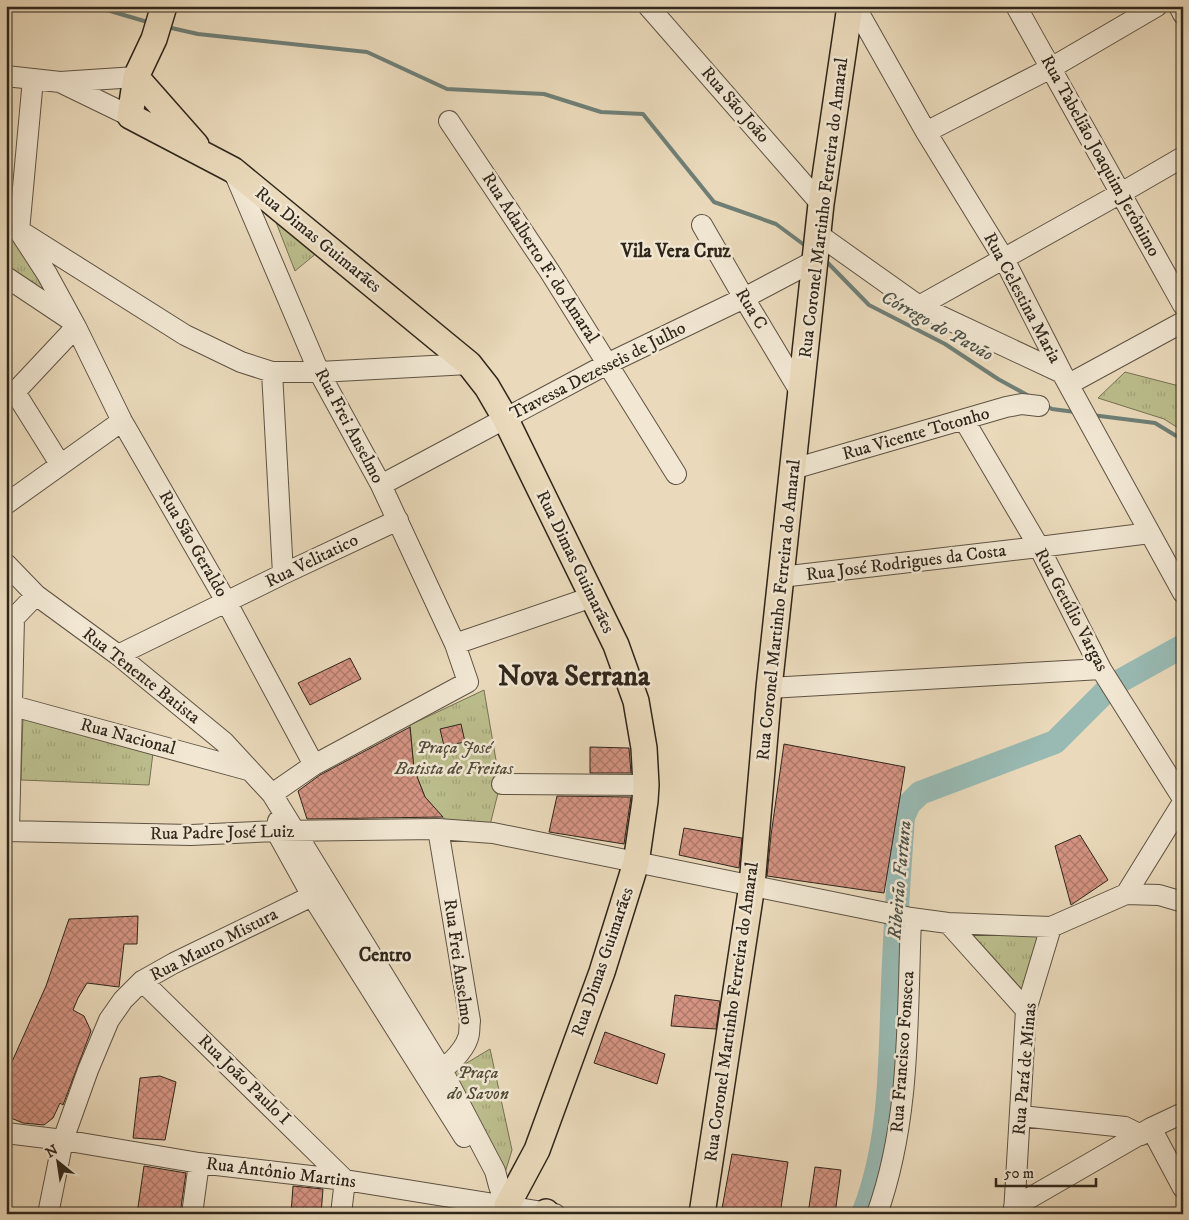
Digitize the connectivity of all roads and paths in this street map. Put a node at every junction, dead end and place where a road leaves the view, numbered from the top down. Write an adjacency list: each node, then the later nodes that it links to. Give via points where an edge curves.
1 (164, 6): 10 (main road, via 154,39)
2 (648, 6): 20 (street, Rua São João)
3 (1016, 6): 8 (street, Rua Tabelião Joaquim Jerônimo)
4 (1157, 6): 8 (street)
5 (1179, 6): 7 (street)
6 (853, 8): 15 (street, Rua Celestina Maria); 20 (main road, Rua Coronel Martinho Ferreira do Amaral)
7 (1183, 14)
8 (1051, 68): 15 (street); 19 (street, Rua Tabelião Joaquim Jerônimo)
9 (6, 76): 11 (street, Rua Dimas Guimarães)
10 (136, 77): 12 (street, Rua Dimas Guimarães); 13 (main road); 16 (main road, Rua Dimas Guimarães)
11 (33, 79): 12 (street, Rua Dimas Guimarães); 22 (street)
12 (60, 82): 13 (street, Rua Dimas Guimarães)
13 (130, 116): 16 (main road, Rua Dimas Guimarães)
14 (449, 121): 32 (street, Rua Adalberto F. do Amaral)
15 (926, 132): 24 (street, Rua Celestina Maria)
16 (204, 154): 18 (main road, Rua Dimas Guimarães)
17 (1183, 157): 19 (street)
18 (232, 170): 31 (main road, Rua Dimas Guimarães); 34 (street, Rua Frei Anselmo)
19 (1121, 194): 24 (street); 27 (street, Rua Tabelião Joaquim Jerônimo)
20 (821, 204): 23 (main road, Rua Coronel Martinho Ferreira do Amaral)
21 (702, 225): 26 (street, Rua C)
22 (13, 229): 30 (street, Rua São Geraldo, via 47,274); 33 (street, via 184,335 241,362)
23 (817, 248): 26 (street, Travessa Dezesseis de Julho); 28 (street); 36 (main road, Rua Coronel Martinho Ferreira do Amaral)
24 (1004, 259): 28 (street); 35 (street, Rua Celestina Maria)
25 (6, 277): 30 (street)
26 (744, 298): 32 (street, Travessa Dezesseis de Julho); 36 (street, Rua C)
27 (1183, 305)
28 (920, 306): 35 (street)
29 (1183, 322): 35 (street)
30 (75, 324): 37 (street); 41 (street, Rua São Geraldo)
31 (469, 364): 34 (street); 39 (main road, Rua Dimas Guimarães, via 487,387)
32 (609, 364): 39 (street, Travessa Dezesseis de Julho); 44 (street, Rua Adalberto F. do Amaral)
33 (272, 372): 34 (street); 51 (street)
34 (319, 372): 45 (street, Rua Frei Anselmo)
35 (1067, 381): 48 (street, Rua Celestina Maria)
36 (801, 393): 43 (main road, Rua Coronel Martinho Ferreira do Amaral)
37 (11, 395): 42 (street)
38 (1039, 406): 40 (street, Rua Vicente Totonho, via 1022,404)
39 (504, 418): 45 (street, Travessa Dezesseis de Julho); 55 (main road, Rua Dimas Guimarães)
40 (964, 420): 43 (street, Rua Vicente Totonho); 49 (street, Rua Getúlio Vargas)
41 (122, 421): 42 (street); 56 (street, Rua São Geraldo)
42 (60, 464): 46 (street)
43 (793, 469): 52 (main road, Rua Coronel Martinho Ferreira do Amaral)
44 (676, 474)
45 (381, 485): 47 (street, Rua Frei Anselmo)
46 (6, 504)
47 (398, 520): 51 (street, Rua Velitatico); 58 (street, Rua Frei Anselmo)
48 (1150, 533): 49 (street, Rua José Rodrigues da Costa); 53 (street, Rua Celestina Maria)
49 (1039, 548): 52 (street, Rua José Rodrigues da Costa); 60 (street, Rua Getúlio Vargas)
50 (6, 564): 54 (street, Rua Tenente Batista)
51 (283, 574): 56 (street, Rua Velitatico)
52 (782, 577): 61 (main road, Rua Coronel Martinho Ferreira do Amaral)
53 (1183, 593)
54 (36, 595): 57 (street); 59 (street, Rua Tenente Batista)
55 (592, 597): 58 (street); 66 (main road, Rua Dimas Guimarães, via 616,645 636,701)
56 (227, 603): 59 (street, Rua Velitatico); 63 (street, Rua São Geraldo)
57 (10, 615): 62 (street)
58 (455, 644): 63 (street, Rua Frei Anselmo, via 468,682)
59 (118, 655): 64 (street, Rua Tenente Batista, via 224,742)
60 (1103, 673): 61 (street); 68 (street, Rua Getúlio Vargas)
61 (770, 688): 74 (main road, Rua Coronel Martinho Ferreira do Amaral)
62 (10, 704): 64 (street, Rua Nacional); 70 (street)
63 (314, 765): 67 (street)
64 (250, 771): 67 (street, Rua Tenente Batista)
65 (502, 784): 66 (street)
66 (646, 785): 73 (main road, Rua Dimas Guimarães)
67 (276, 801): 71 (street); 72 (street, Rua Tenente Batista)
68 (1183, 801): 75 (street)
69 (438, 829): 72 (street, Rua Padre José Luiz); 73 (street, Rua Padre José Luiz, via 493,833); 83 (street, Rua Frei Anselmo, via 470,1021 468,1038 460,1051)
70 (8, 831): 71 (street, Rua Padre José Luiz, via 191,835)
71 (276, 831): 72 (street, Rua Padre José Luiz); 76 (street)
72 (296, 832): 83 (street, Rua Tenente Batista)
73 (636, 863): 74 (street, Rua Padre José Luiz); 92 (main road, Rua Dimas Guimarães, via 602,972 537,1150)
74 (752, 885): 78 (street, Rua Padre José Luiz); 98 (main road, Rua Coronel Martinho Ferreira do Amaral)
75 (1126, 894): 77 (street, via 1159,895); 80 (street)
76 (312, 896): 81 (street, Rua Mauro Mistura); 83 (street)
77 (1183, 902)
78 (907, 917): 79 (street, Rua Padre José Luiz); 99 (street, Rua Francisco Fonseca, via 905,1075 897,1143)
79 (948, 923): 80 (street, Rua Padre José Luiz); 82 (street)
80 (1051, 927): 82 (street, Rua Pará de Minas)
81 (142, 981): 88 (street, Rua Mauro Mistura, via 109,1020); 90 (street, Rua João Paulo I)
82 (1026, 1010): 85 (street, Rua Pará de Minas)
83 (436, 1075): 92 (street, via 495,1171)
84 (1183, 1113): 86 (street)
85 (1021, 1116): 86 (street); 93 (street, Rua Pará de Minas)
86 (1146, 1132): 91 (street); 93 (street)
87 (6, 1133): 88 (street, Rua Antônio Martins)
88 (63, 1140): 89 (street, Rua Antônio Martins); 95 (street, Rua Mauro Mistura)
89 (199, 1162): 90 (street, Rua Antônio Martins); 96 (street)
90 (345, 1180): 92 (street, Rua Antônio Martins); 97 (street)
91 (1183, 1188)
92 (505, 1202): 94 (street, Rua Antônio Martins)
93 (1014, 1210)
94 (549, 1213)
95 (48, 1214)
96 (192, 1214)
97 (341, 1214)
98 (702, 1214)
99 (877, 1214)

